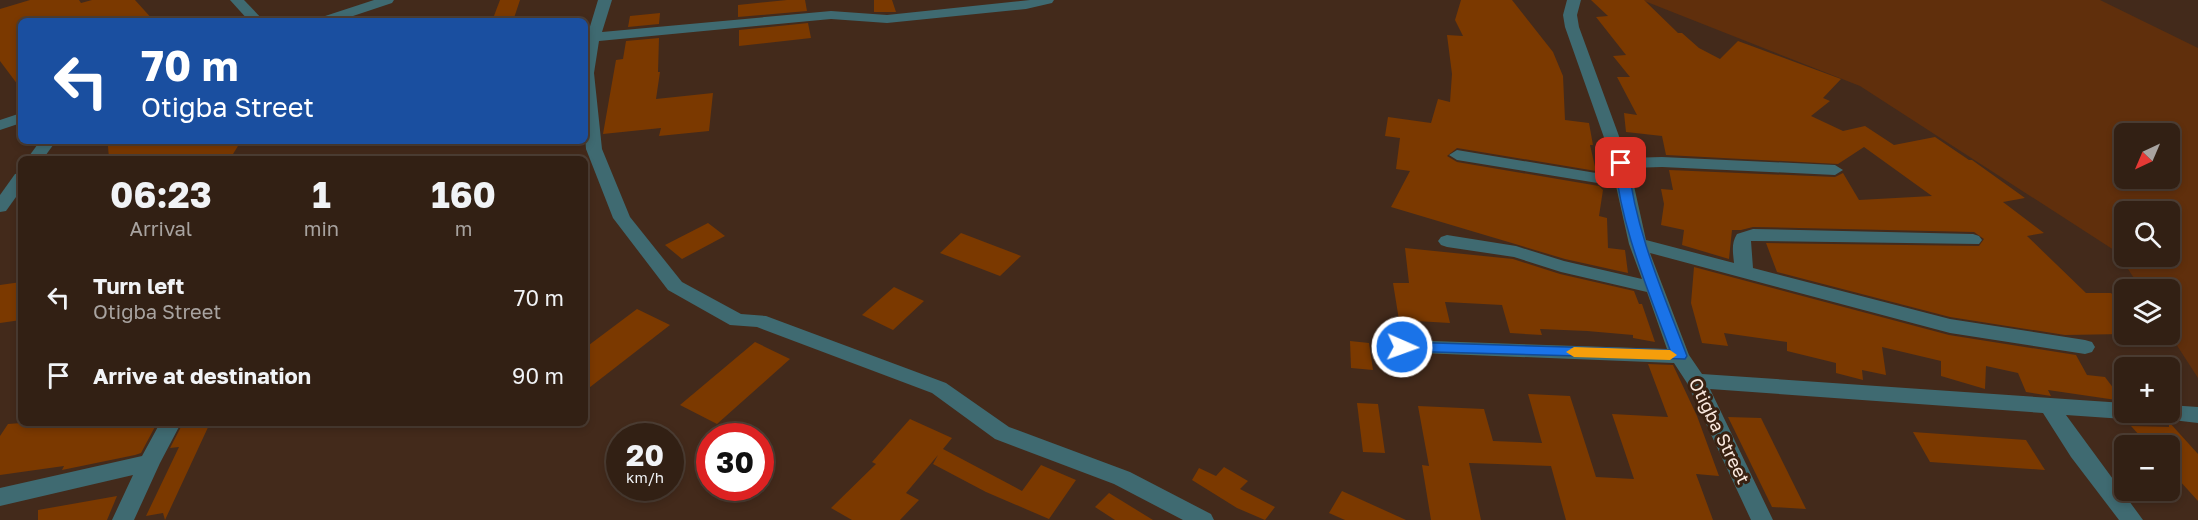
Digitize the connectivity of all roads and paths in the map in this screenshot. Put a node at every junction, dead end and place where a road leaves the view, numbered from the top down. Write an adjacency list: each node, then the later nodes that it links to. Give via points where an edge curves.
1 (237, 0): 8 (street)
2 (605, 0): 11 (street)
3 (828, 0): 7 (street)
4 (1047, 0): 7 (street, via 887,19)
5 (1574, 0): 17 (street, Otigba Street, via 1572,27)
6 (383, 2): 9 (street); 10 (street)
7 (831, 15): 11 (street)
8 (254, 18)
9 (333, 18)
10 (375, 18)
11 (593, 37): 12 (street)
12 (588, 67)
13 (588, 84): 39 (street, via 594,149 622,218 675,286 736,320 759,321 939,388 1002,433 1122,478)
14 (18, 119): 15 (street)
15 (0, 125)
16 (1457, 155): 20 (street)
17 (1621, 163): 18 (street); 20 (street, Otigba Street)
18 (1835, 170)
19 (18, 182): 21 (street)
20 (1623, 182): 24 (street, Otigba Street)
21 (0, 207)
22 (1973, 240): 25 (street, via 1753,235 1743,238)
23 (1447, 241): 26 (street, via 1516,252)
24 (1638, 244): 25 (street); 26 (street, Otigba Street)
25 (1744, 272): 28 (street, via 1950,326)
26 (1655, 288): 29 (street, Otigba Street)
27 (1402, 347): 29 (street)
28 (2085, 347)
29 (1680, 356): 30 (street, Otigba Street)
30 (1696, 381): 31 (street); 40 (street, Otigba Street)
31 (2049, 406): 32 (street); 41 (street)
32 (2114, 410)
33 (2180, 414): 34 (street)
34 (2198, 415)
35 (169, 426): 36 (street)
36 (149, 463): 37 (street); 38 (street)
37 (0, 497)
38 (123, 520)
39 (1203, 520)
40 (1762, 520)
41 (2132, 520)

